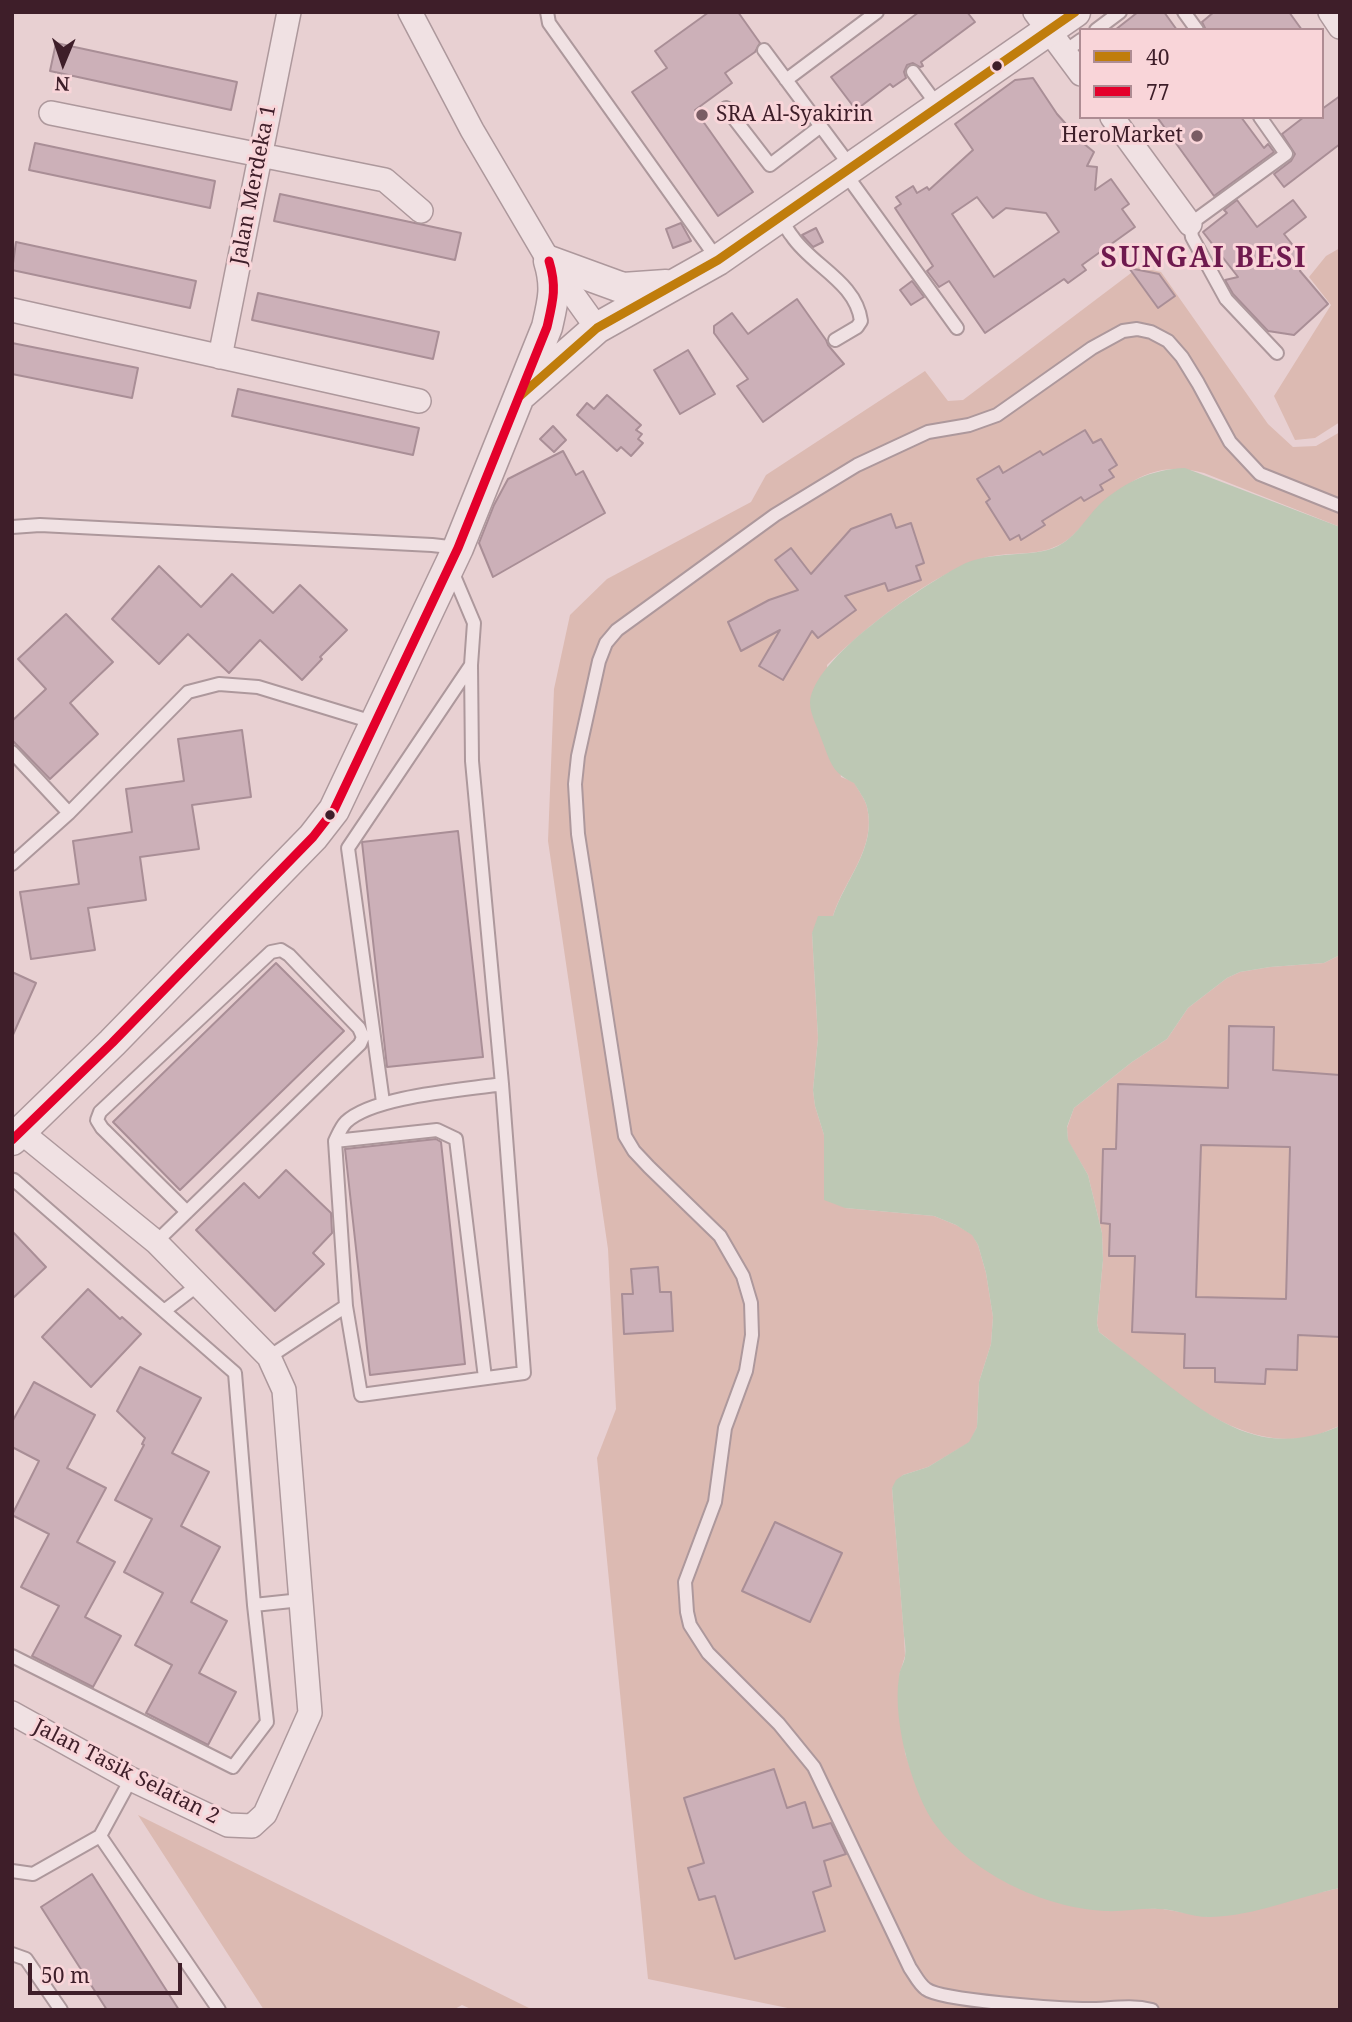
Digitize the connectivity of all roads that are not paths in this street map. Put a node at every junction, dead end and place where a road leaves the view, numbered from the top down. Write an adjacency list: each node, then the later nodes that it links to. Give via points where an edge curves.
1 (289, 12): 23 (street, Jalan Merdeka 1)
2 (410, 12): 29 (street)
3 (547, 12): 28 (lane, via 549,23)
4 (877, 12): 16 (lane)
5 (1075, 12): 12 (street)
6 (1120, 12): 10 (lane)
7 (1184, 12): 11 (lane)
8 (1330, 12): 9 (street)
9 (1340, 27)
10 (1099, 28)
11 (1195, 28)
12 (1057, 34): 14 (street); 17 (street)
13 (764, 50): 16 (lane)
14 (1079, 71)
15 (914, 72): 17 (lane)
16 (786, 80): 22 (lane)
17 (938, 107): 24 (street)
18 (726, 108): 22 (lane, via 770,165)
19 (51, 113): 23 (street)
20 (1113, 119): 27 (street)
21 (1261, 119): 27 (lane, via 1286,154)
22 (821, 127): 24 (lane)
23 (260, 156): 25 (street, via 385,180); 36 (street, Jalan Merdeka 1)
24 (848, 170): 26 (street); 33 (lane)
25 (421, 211)
26 (781, 216): 28 (street); 34 (lane, via 792,238 855,302 861,321)
27 (1190, 224): 35 (lane, via 1192,237 1226,299)
28 (718, 260): 30 (street)
29 (549, 261): 30 (street, via 623,288); 32 (street); 37 (street, via 554,296)
30 (674, 285): 32 (street)
31 (12, 310): 36 (street)
32 (597, 328): 37 (street)
33 (957, 328)
34 (835, 340)
35 (1277, 353)
36 (220, 358): 38 (street)
37 (520, 396): 41 (street)
38 (419, 401)
39 (1340, 506): 67 (lane, via 1260,474 1230,442 1198,383 1168,341 1151,332 1123,331 997,415 918,436 856,465 775,515 617,629 599,661 578,756 578,834 625,1136 649,1167 720,1237 743,1276 751,1303 749,1362 722,1437 715,1502 685,1582 690,1625 708,1653 779,1724 814,1767 905,1956 926,1989 960,1998)
40 (12, 527): 41 (lane, via 432,545)
41 (454, 557): 42 (lane, via 474,623); 43 (street)
42 (471, 665): 47 (lane, via 472,761); 48 (lane, via 348,848)
43 (376, 723): 45 (lane, via 258,687 219,684 188,692); 49 (street, via 334,810 313,837)
44 (12, 752): 45 (lane)
45 (69, 813): 46 (lane)
46 (12, 864)
47 (502, 1084): 48 (lane); 58 (lane, via 524,1373)
48 (383, 1102): 50 (lane, via 344,1124)
49 (16, 1136): 53 (street)
50 (335, 1141): 55 (lane); 58 (lane, via 437,1130 456,1139)
51 (12, 1181): 56 (lane)
52 (187, 1212): 52 (lane, via 97,1120 100,1112 271,952 281,950 363,1037); 53 (lane)
53 (156, 1242): 54 (street)
54 (198, 1285): 56 (lane); 57 (street)
55 (346, 1306): 57 (lane); 58 (lane, via 361,1395)
56 (164, 1311): 60 (lane, via 235,1373)
57 (269, 1357): 59 (street, Jalan Tasik Selatan 2, via 284,1390)
58 (485, 1378)
59 (300, 1600): 60 (lane); 63 (street, Jalan Tasik Selatan 2, via 310,1713 265,1814 252,1826 228,1825)
60 (254, 1605): 61 (lane, via 267,1722 233,1767)
61 (12, 1657)
62 (12, 1713): 63 (street, Jalan Tasik Selatan 2)
63 (131, 1779): 64 (lane)
64 (100, 1836): 65 (lane, via 33,1874); 69 (lane)
65 (12, 1871)
66 (12, 1954): 68 (lane, via 26,1959)
67 (1106, 2009): 70 (lane)
68 (61, 2010)
69 (219, 2010)
70 (1152, 2010)

